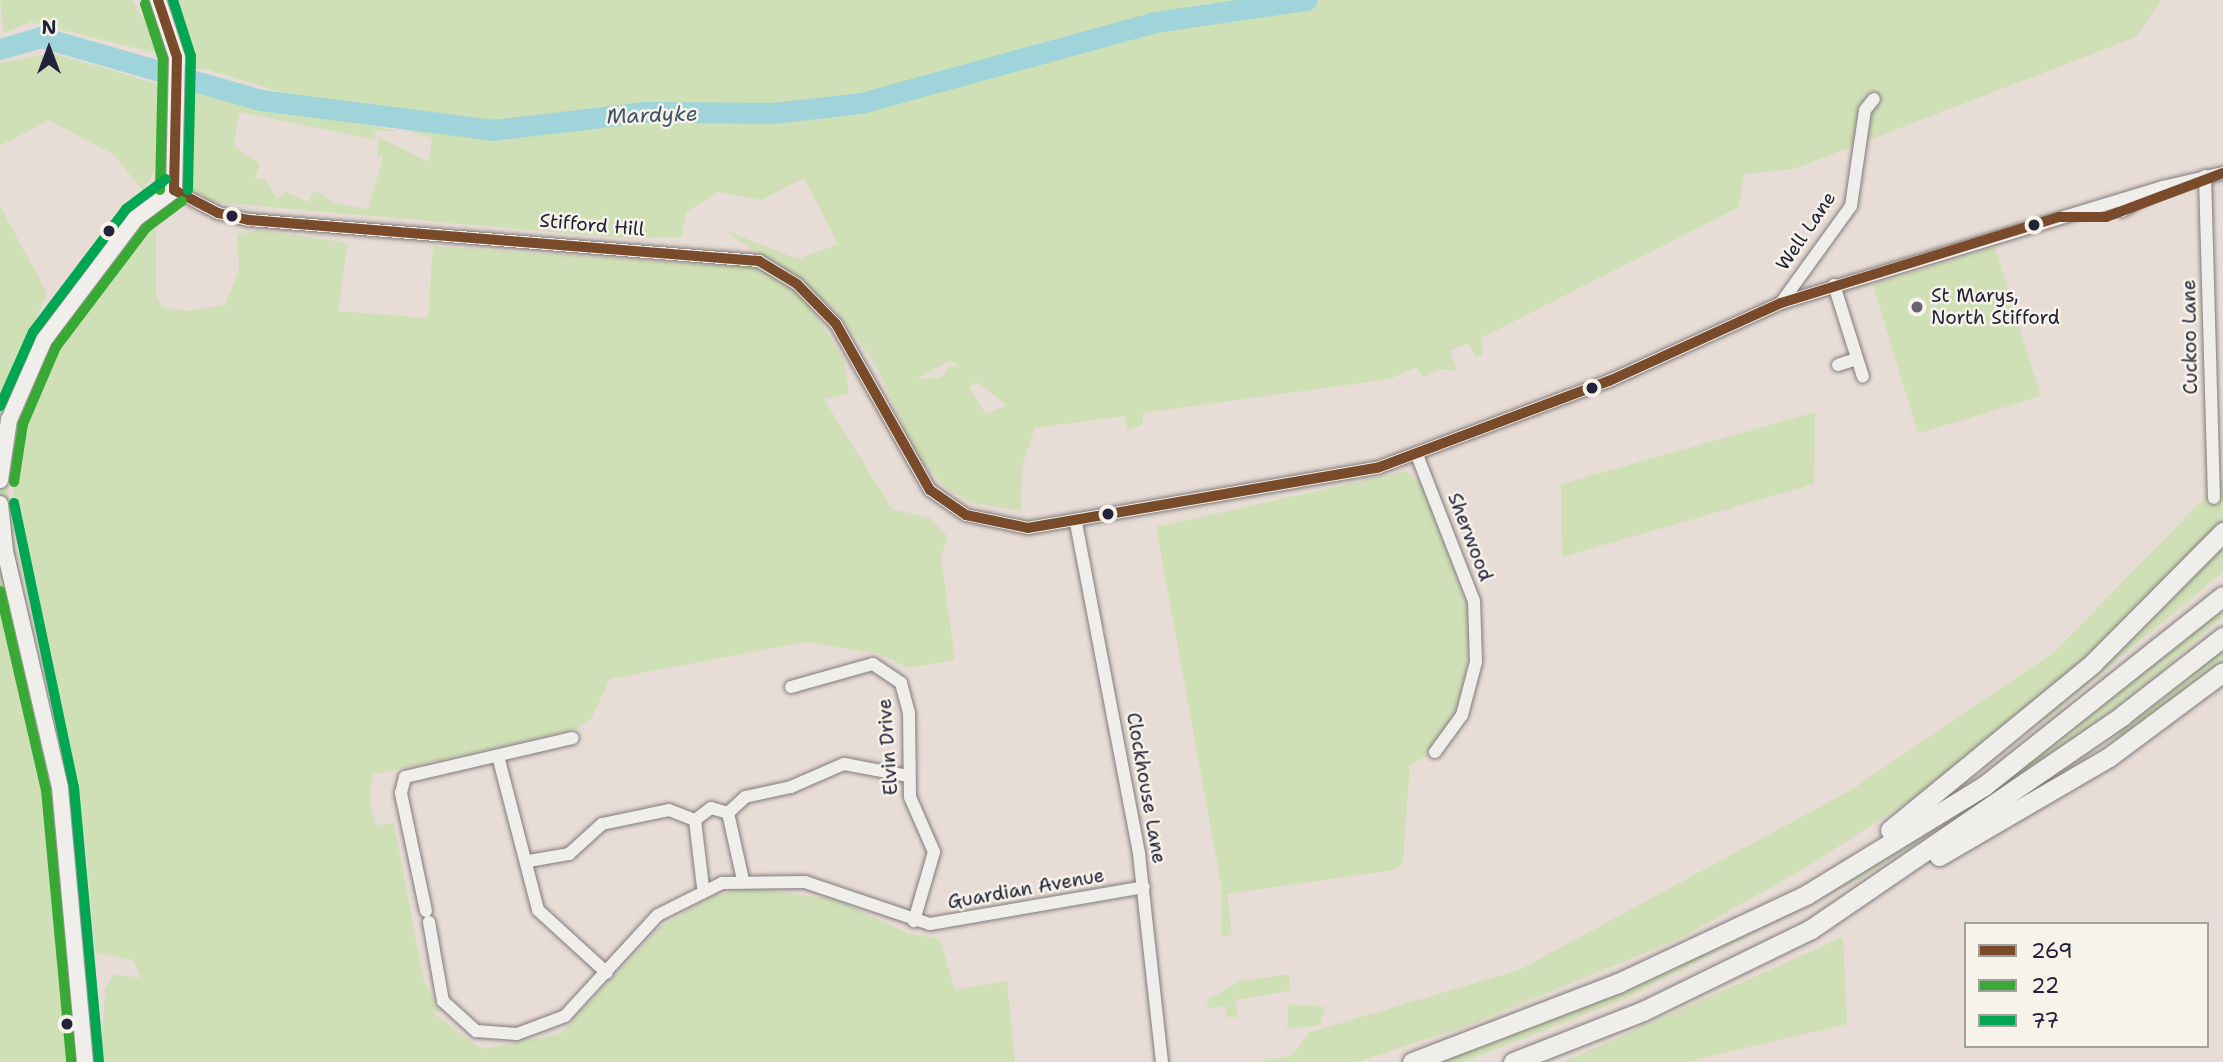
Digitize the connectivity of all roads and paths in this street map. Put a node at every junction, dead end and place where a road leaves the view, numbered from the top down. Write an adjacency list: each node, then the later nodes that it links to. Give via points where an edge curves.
1 (158, 0): 5 (main road, via 177,57)
2 (1874, 99): 7 (street, Well Lane, via 1865,110 1851,206)
3 (2223, 173): 4 (street, Stifford Hill)
4 (2205, 176): 6 (street, Stifford Hill, via 2163,187 2117,214 2075,215); 13 (street, Cuckoo Lane)
5 (173, 190): 12 (main road, via 136,218 44,340 9,420); 15 (street, Stifford Hill, via 218,213 249,220 758,261 797,284 836,324 920,477 947,504 1009,526)
6 (1834, 285): 7 (street, Stifford Hill); 8 (street)
7 (1781, 303): 11 (street, Stifford Hill, via 1609,381)
8 (1857, 359): 9 (street); 10 (street)
9 (1838, 365)
10 (1863, 377)
11 (1417, 455): 15 (street, Stifford Hill, via 1347,476); 22 (street, Sherwood, via 1474,601 1476,662 1462,715)
12 (0, 480)
13 (2214, 498)
14 (0, 504): 35 (main road, via 5,551 60,788)
15 (1076, 523): 30 (street, Clockhouse Lane)
16 (2223, 533): 31 (highway, via 2093,663)
17 (2223, 596): 31 (highway, via 1984,786)
18 (2223, 637): 32 (highway, via 2123,715)
19 (2223, 672): 32 (highway, via 2109,757)
20 (791, 687): 24 (street, Elvin Drive, via 866,665 895,675 909,713)
21 (573, 738): 23 (street)
22 (1435, 752)
23 (498, 756): 27 (street); 34 (street, Guardian Avenue, via 405,777 401,793 443,1001 476,1031 517,1034 542,1028 586,998)
24 (908, 776): 25 (street, via 844,764 791,787 752,793); 33 (street, Elvin Drive, via 916,815 934,852)
25 (728, 813): 26 (street, via 711,808); 28 (street)
26 (695, 820): 27 (street, via 668,810 602,824 569,854); 29 (street)
27 (529, 862): 34 (street, via 547,923)
28 (743, 880): 29 (street, Guardian Avenue); 33 (street, Guardian Avenue, via 832,888)
29 (703, 887): 34 (street, Guardian Avenue, via 658,915)
30 (1144, 887): 33 (street, Guardian Avenue, via 952,924); 36 (street, Clockhouse Lane)
31 (1806, 895): 37 (highway, via 1618,983)
32 (1864, 895): 38 (highway, via 1811,929 1643,1011)
33 (914, 921)
34 (607, 973)
35 (85, 1062)
36 (1166, 1062)
37 (1412, 1062)
38 (1513, 1062)

